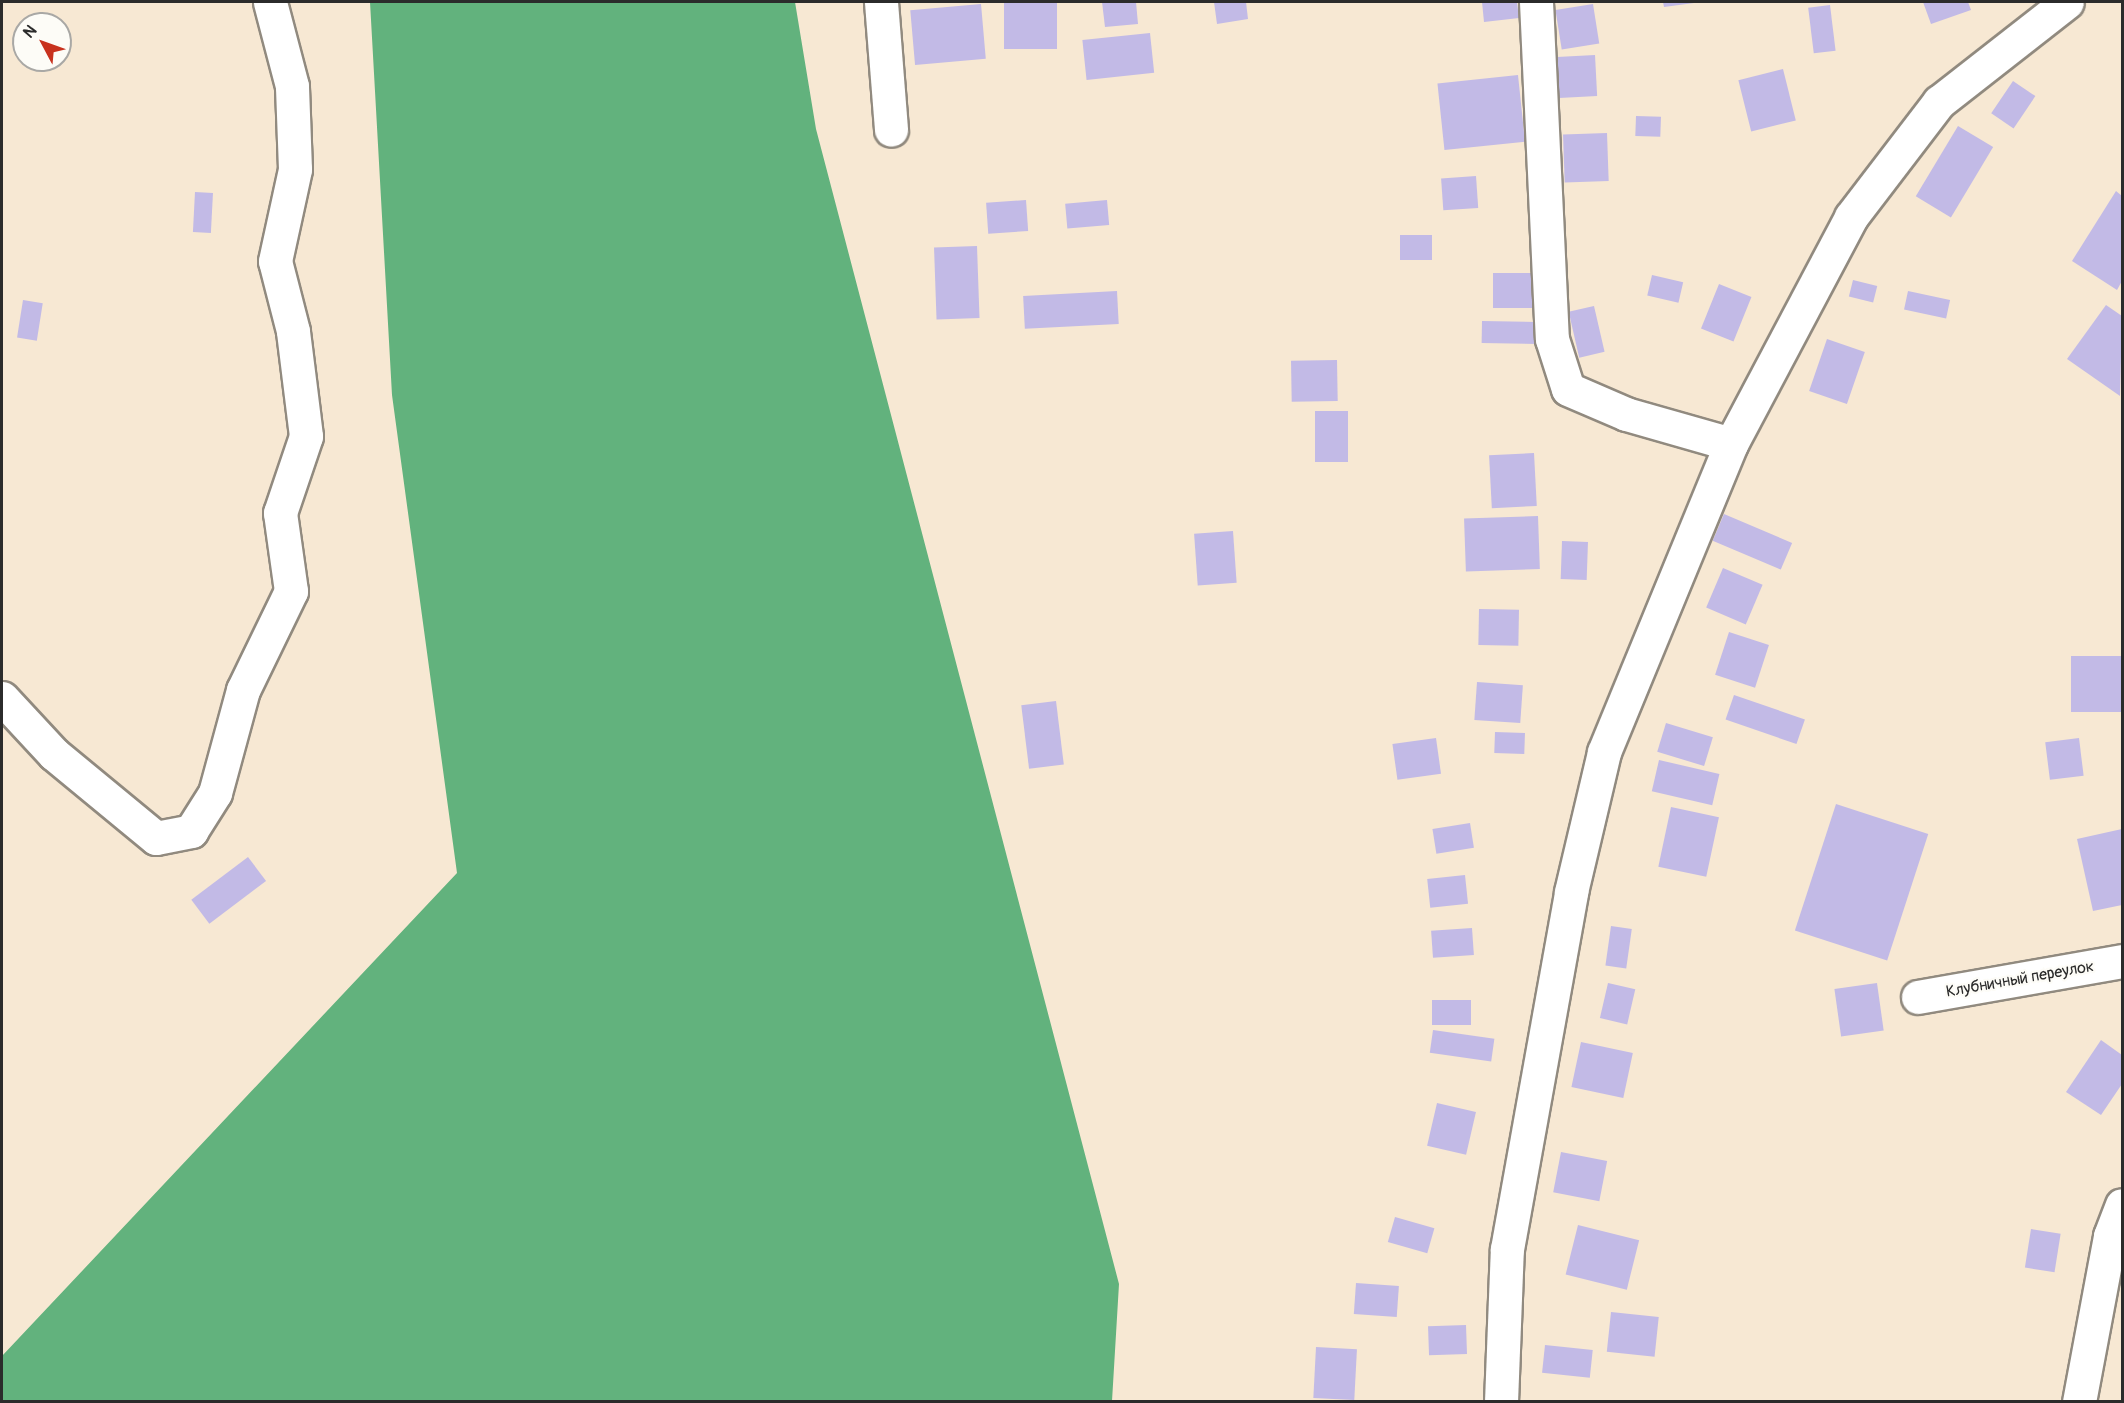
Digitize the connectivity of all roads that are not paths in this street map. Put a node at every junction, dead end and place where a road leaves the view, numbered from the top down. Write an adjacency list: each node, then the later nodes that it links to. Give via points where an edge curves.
1 (270, 2): 7 (street, via 292,86 295,169 275,261 293,331 306,436 280,513 291,591 243,690 215,793 191,831 156,838 54,754)
2 (881, 2): 5 (street)
3 (1536, 2): 6 (street, via 1552,339 1568,389 1626,414)
4 (2067, 2): 6 (street, via 1938,102 1858,207)
5 (891, 130)
6 (1731, 444): 11 (street, via 1601,764 1571,892 1507,1249)
7 (2, 698)
8 (2122, 961): 9 (street, Клубничный переулок)
9 (1918, 997)
10 (2122, 1205): 12 (street, via 2110,1236)
11 (1501, 1401)
12 (2079, 1401)

